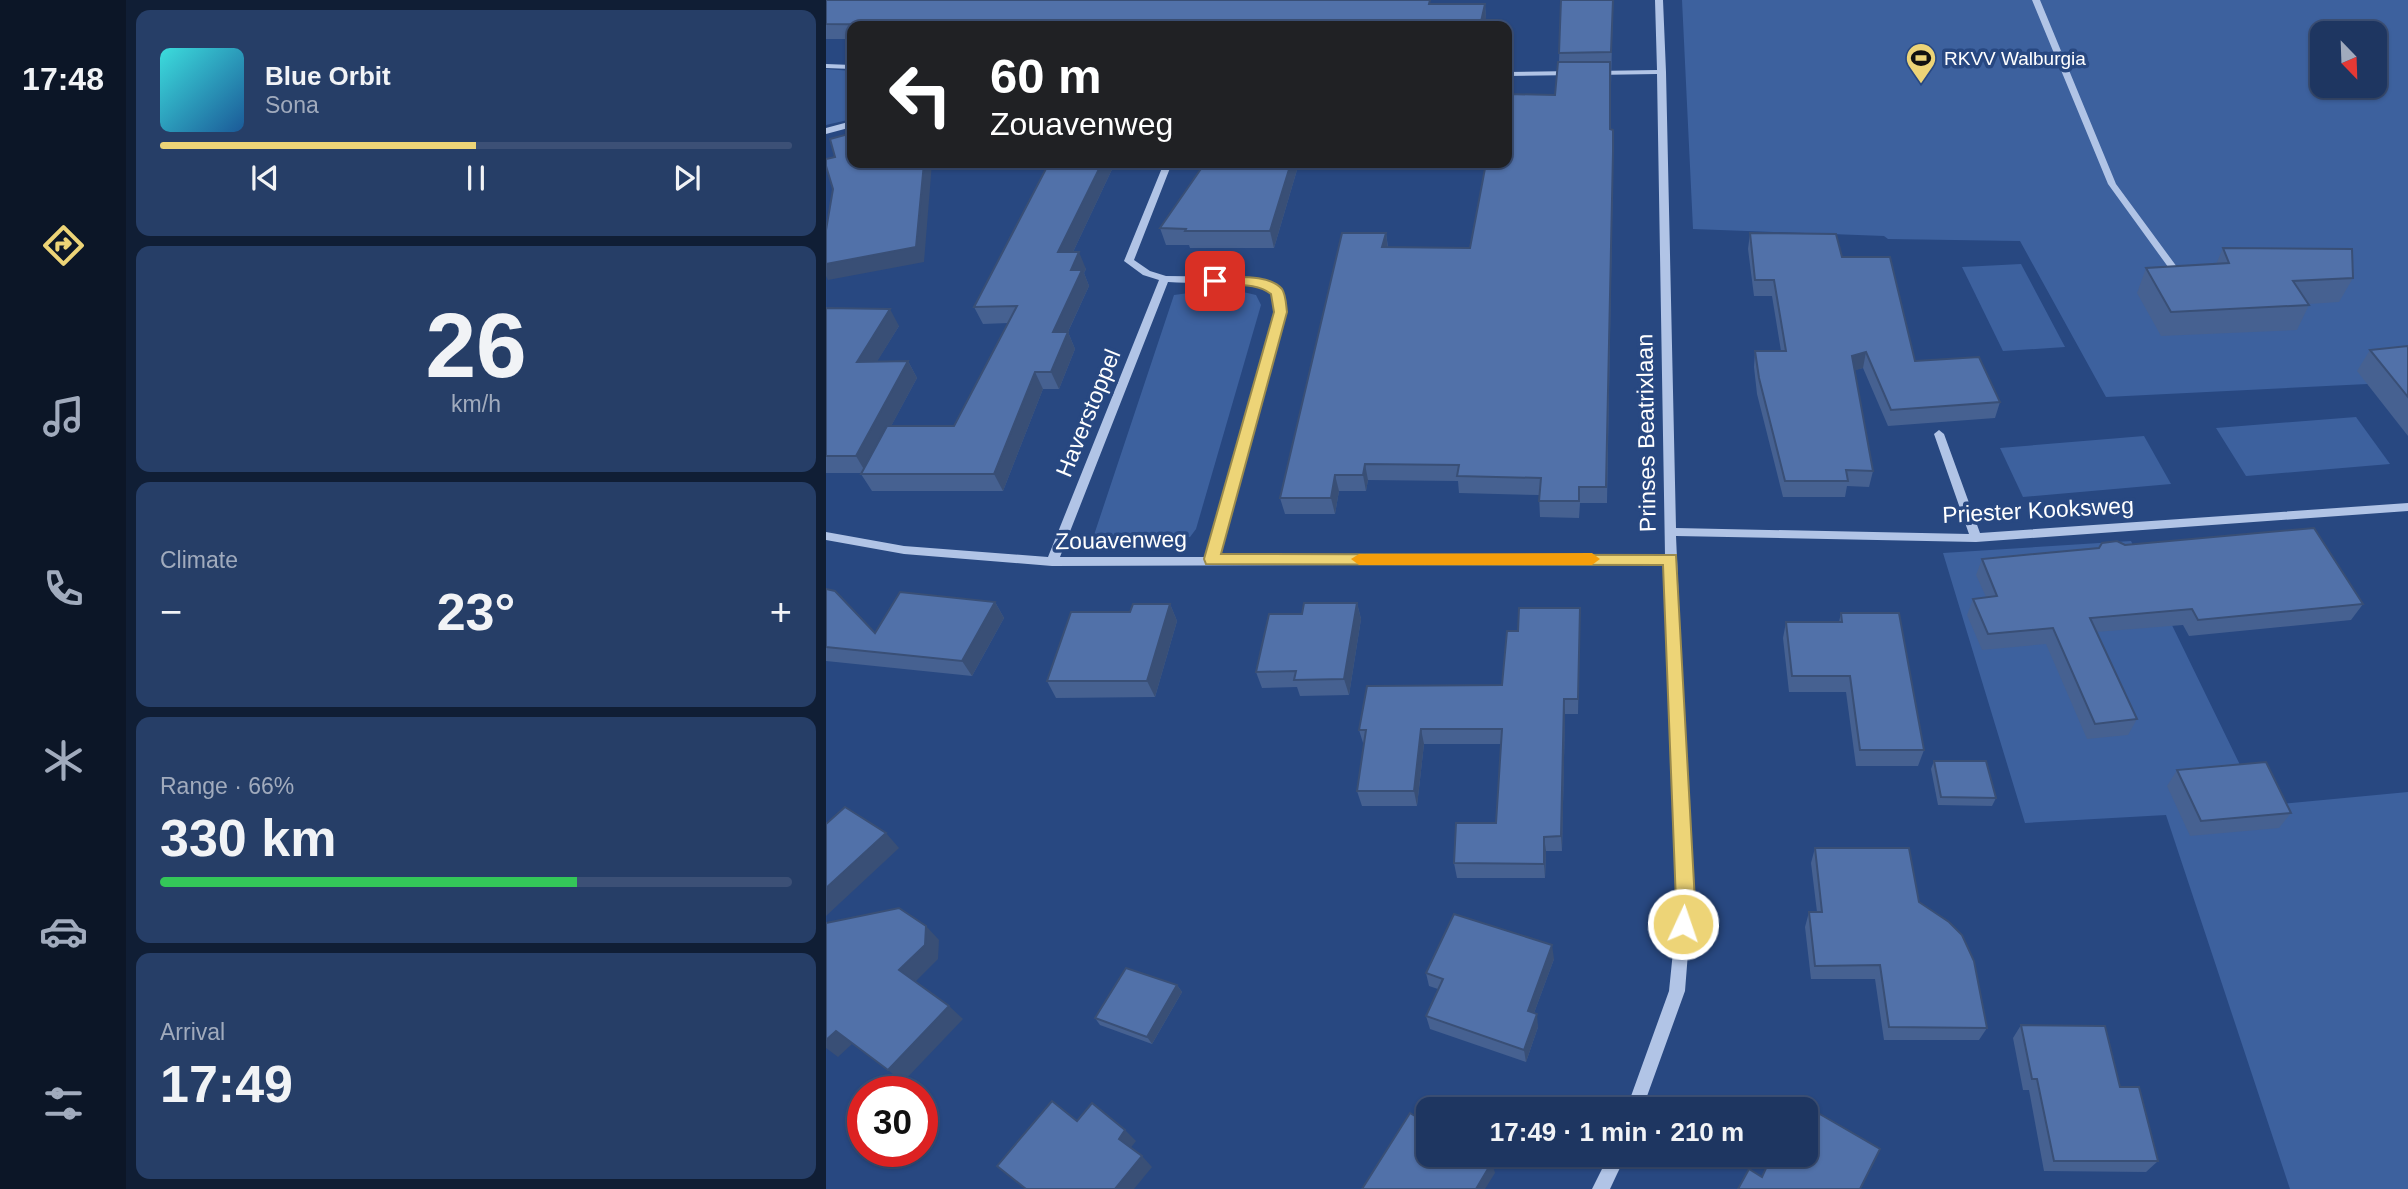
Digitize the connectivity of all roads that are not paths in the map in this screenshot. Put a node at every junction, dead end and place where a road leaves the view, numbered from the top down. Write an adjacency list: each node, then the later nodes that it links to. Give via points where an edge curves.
1 (1659, 0): 5 (street, Prinses Beatrixlaan)
2 (2036, 0): 10 (street, via 2112,184)
3 (826, 65): 4 (street)
4 (847, 67)
5 (1662, 72): 6 (street); 14 (street, Prinses Beatrixlaan)
6 (1512, 74)
7 (847, 125): 8 (street)
8 (826, 131)
9 (1166, 168): 11 (street, via 1129,261 1143,274)
10 (2174, 269)
11 (1164, 279): 17 (street, via 1259,282 1278,292 1280,312); 19 (street, Haverstoppel)
12 (1939, 434): 16 (street)
13 (2408, 507): 16 (street, Priester Kooksweg)
14 (1670, 532): 16 (street, Priester Kooksweg); 18 (street, Prinses Beatrixlaan)
15 (826, 536): 19 (street, Zouavenweg, via 904,550)
16 (1976, 537)
17 (1212, 559): 18 (street, Zouavenweg); 19 (street, Zouavenweg)
18 (1671, 559): 20 (street, Prinses Beatrixlaan, via 1685,902 1677,991)
19 (1052, 562)
20 (1639, 1097)
21 (1612, 1167): 22 (street)
22 (1601, 1189)

